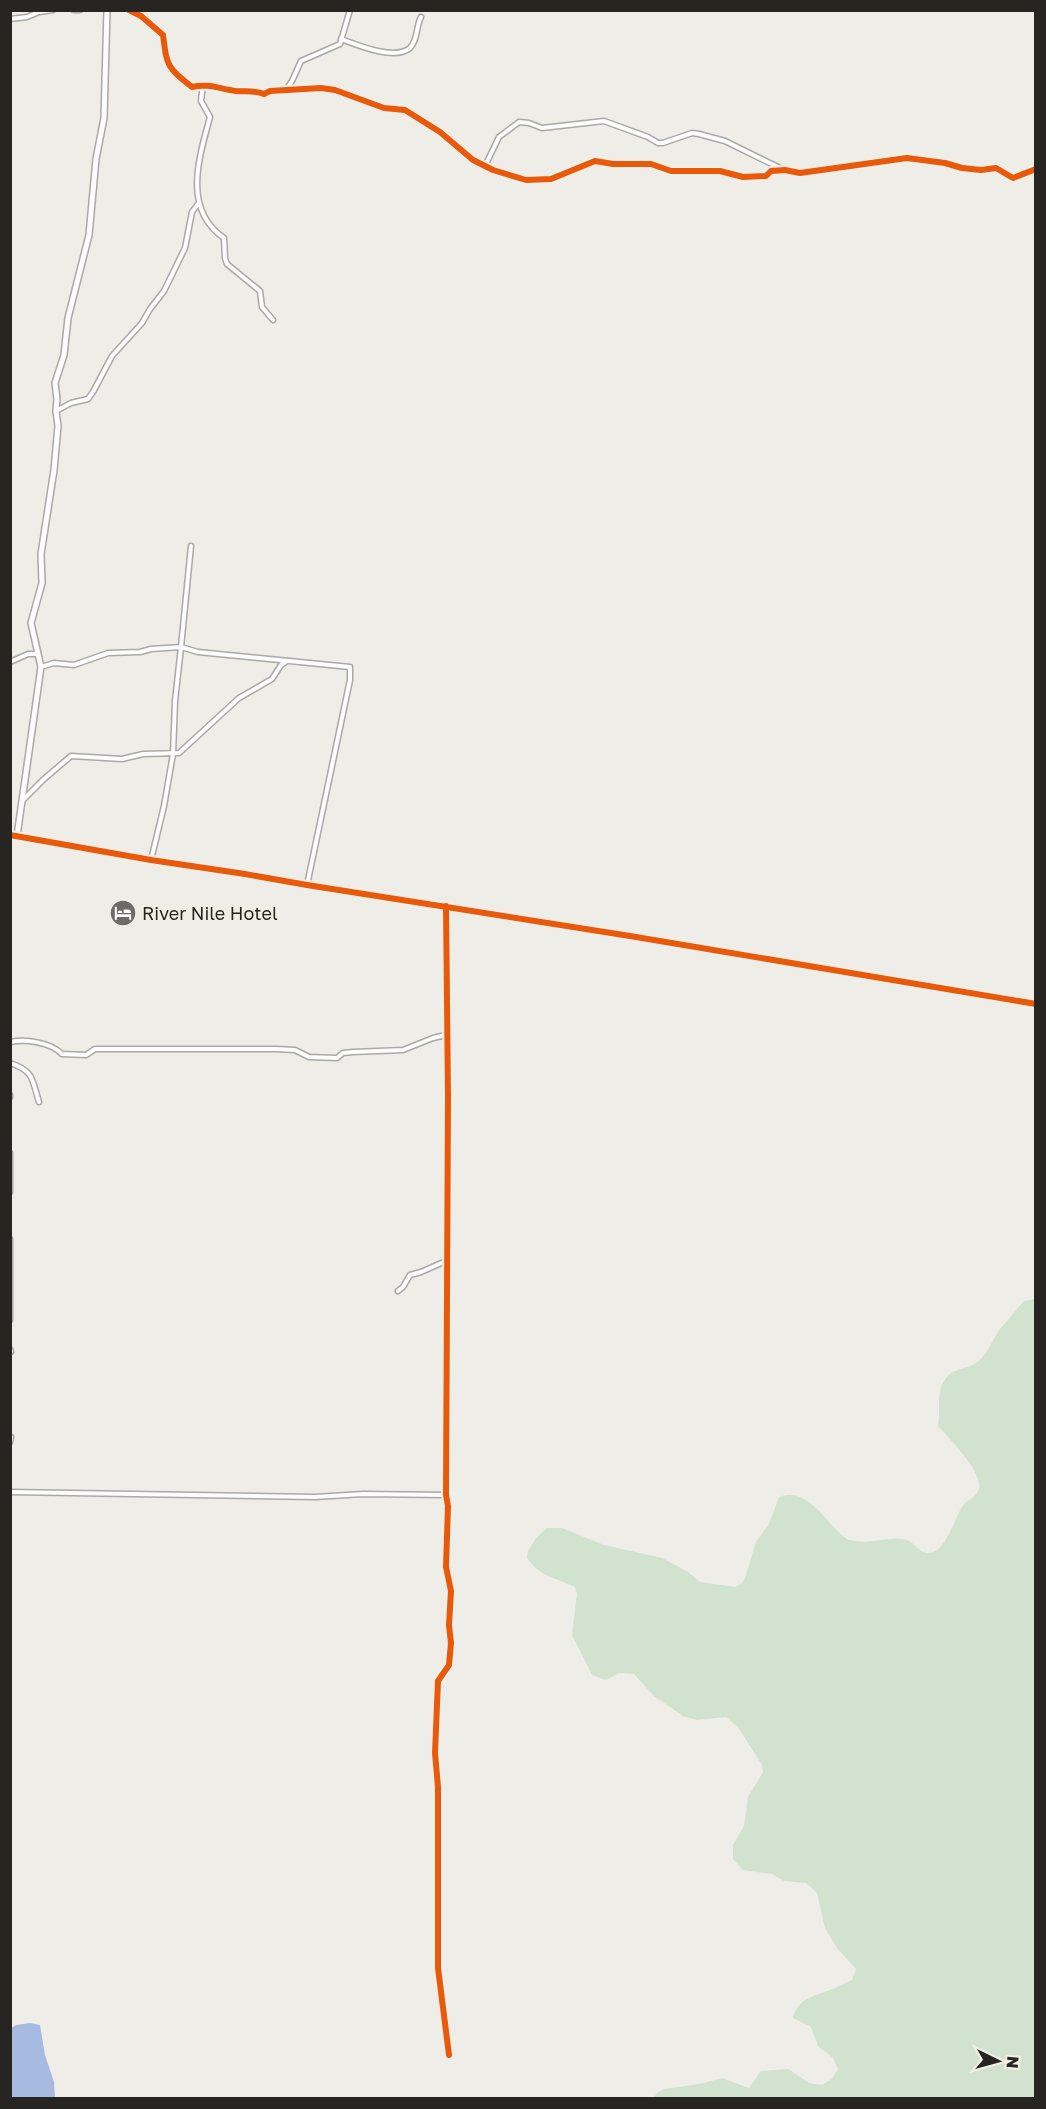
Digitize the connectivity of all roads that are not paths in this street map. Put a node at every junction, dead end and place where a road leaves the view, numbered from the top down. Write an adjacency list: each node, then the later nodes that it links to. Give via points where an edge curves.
1 (53, 10): 8 (street)
2 (74, 10): 3 (street)
3 (80, 10)
4 (107, 10): 17 (street, via 104,118 89,235 68,318 64,355 54,383)
5 (129, 10): 10 (street, via 163,36 170,70 192,87)
6 (350, 10): 9 (street)
7 (421, 17): 9 (street, via 408,50 371,51)
8 (10, 20)
9 (341, 39): 11 (street, via 340,44 301,61)
10 (202, 85): 11 (street, via 264,94); 15 (street, via 201,101 210,117 196,168)
11 (286, 90): 12 (street, via 335,90 384,108 405,110)
12 (485, 166): 14 (street, via 526,180 552,179 595,161 651,164 671,171 720,171 743,177); 14 (street, via 499,137 519,122 542,129 604,121 658,143 692,133 725,141)
13 (1035, 169): 14 (street, via 1012,178 996,168 962,168 907,158 800,173)
14 (785, 170)
15 (199, 203): 16 (street, via 210,225 224,238 227,264 260,291 262,307); 17 (street, via 192,212 185,248 164,291 112,356 88,399)
16 (273, 320)
17 (56, 411): 20 (street, via 54,470 41,554 42,583 31,622)
18 (191, 546): 19 (street)
19 (181, 647): 21 (street); 23 (street, via 108,653 74,665 54,663); 24 (street)
20 (38, 654): 22 (street); 23 (street)
21 (288, 661): 24 (street, via 272,678 239,698 179,753); 29 (street, via 350,667)
22 (10, 662)
23 (41, 668): 25 (street)
24 (173, 754): 25 (street, via 122,759 71,756); 28 (street)
25 (22, 801): 27 (street)
26 (10, 835): 27 (street)
27 (17, 836): 28 (street)
28 (151, 861): 29 (street)
29 (307, 885): 30 (street)
30 (446, 906): 31 (street); 32 (street)
31 (1035, 1004)
32 (446, 1035): 33 (street, via 403,1050 343,1053 337,1058 309,1057 295,1050 277,1049 95,1049 86,1055 62,1054 56,1048 23,1040); 39 (street)
33 (10, 1042)
34 (10, 1063): 35 (street, via 31,1074)
35 (39, 1102)
36 (10, 1153): 37 (street)
37 (10, 1192)
38 (10, 1239): 41 (street)
39 (446, 1261): 40 (street, via 410,1275); 43 (street)
40 (399, 1291)
41 (10, 1320)
42 (10, 1492): 43 (street)
43 (446, 1495): 44 (street, via 451,1643 449,1665 438,1681 435,1752 438,1968)
44 (449, 2055)

